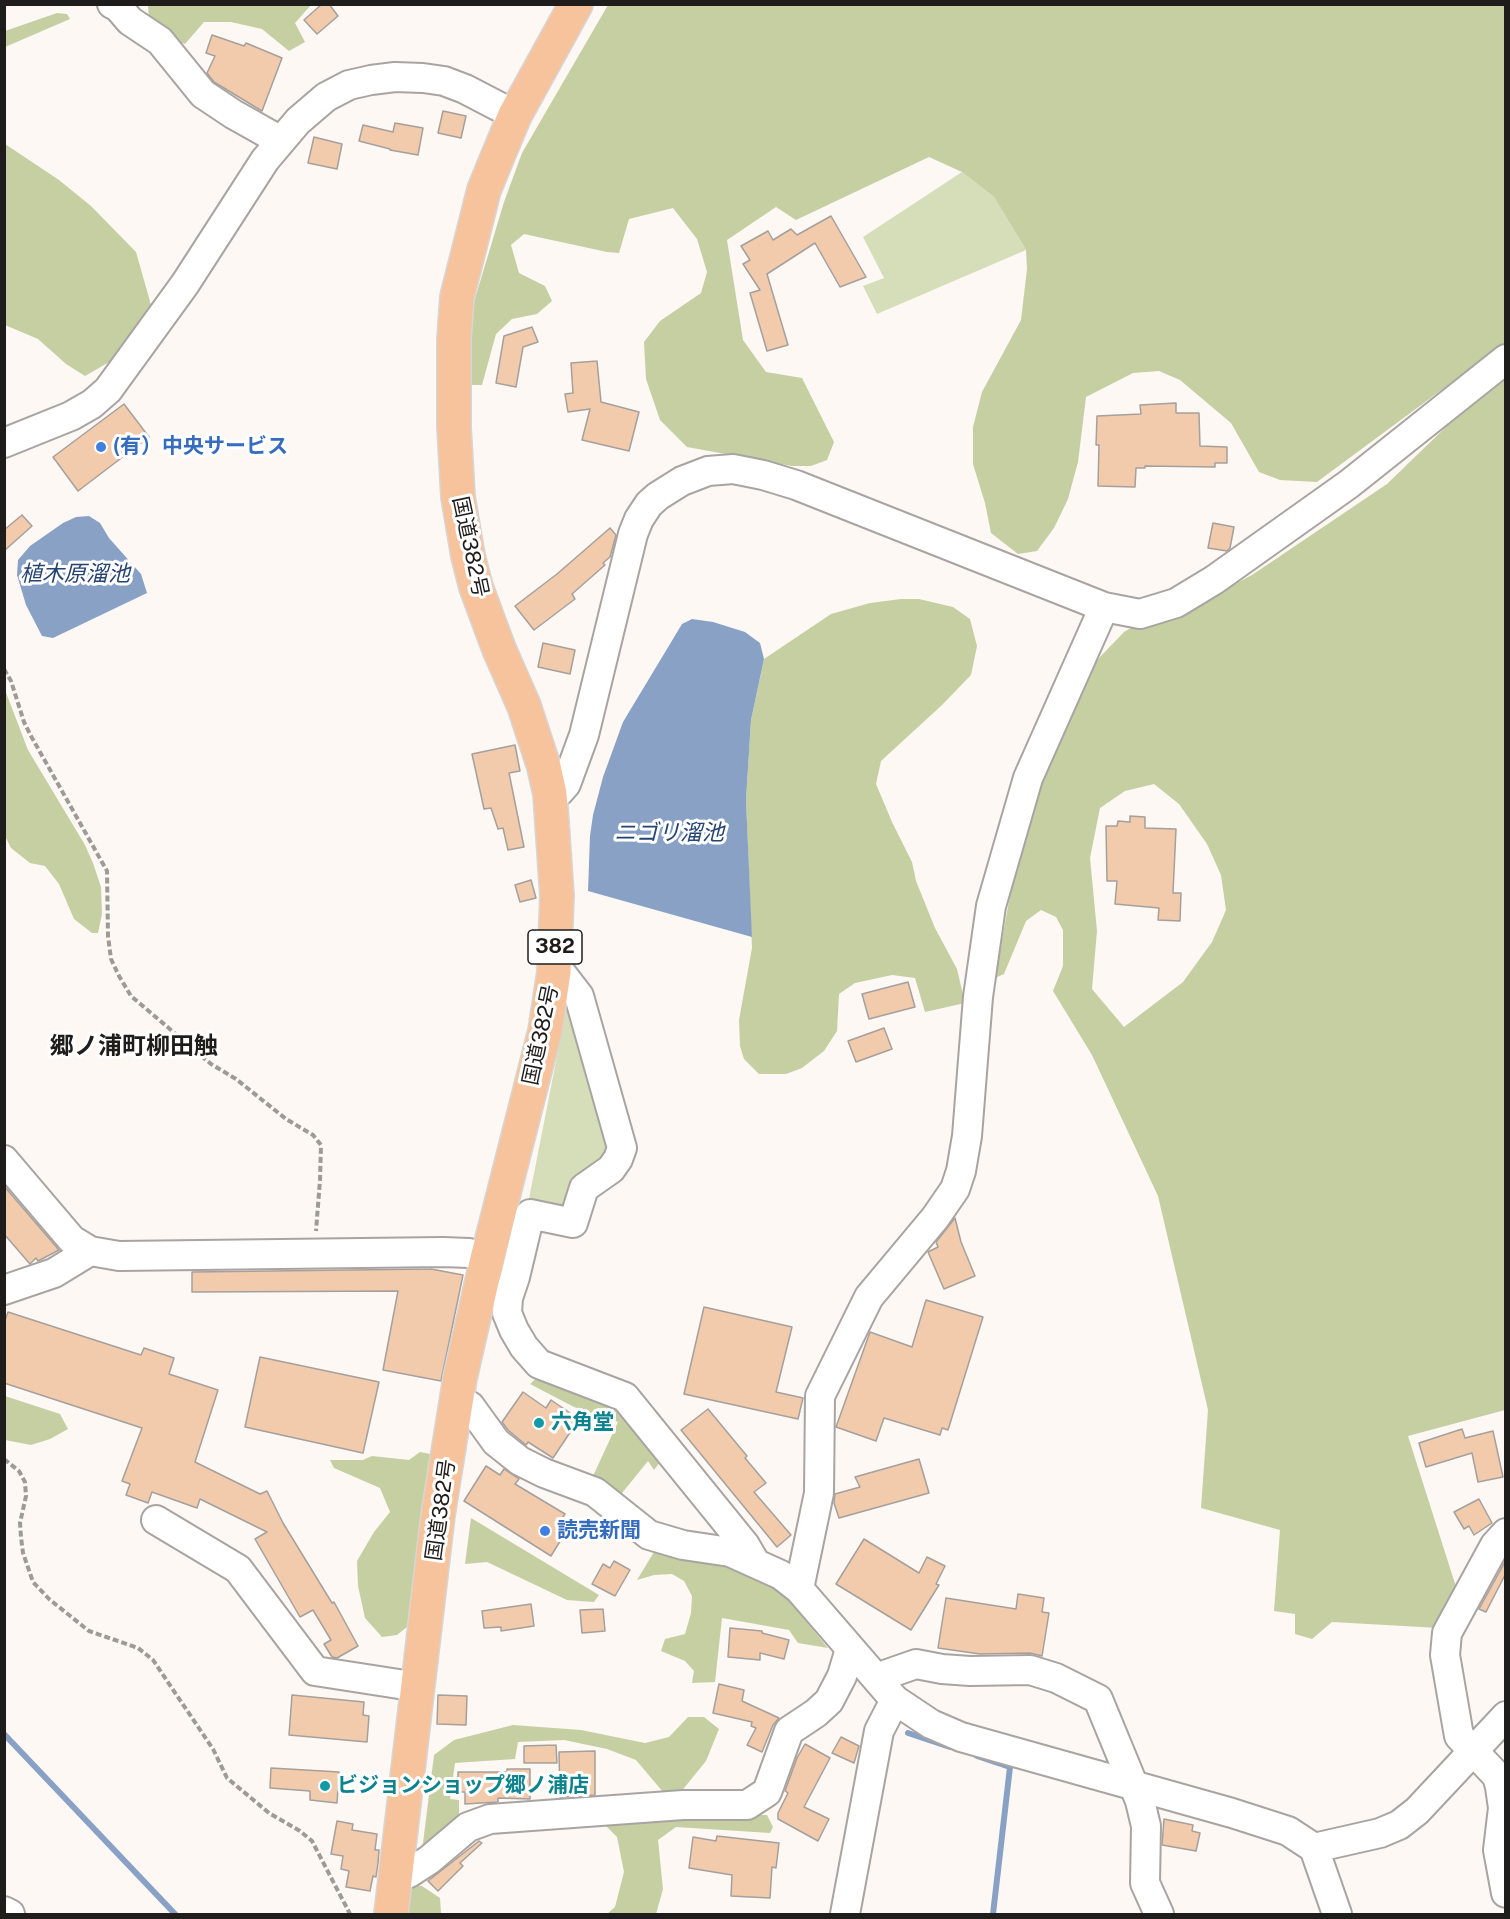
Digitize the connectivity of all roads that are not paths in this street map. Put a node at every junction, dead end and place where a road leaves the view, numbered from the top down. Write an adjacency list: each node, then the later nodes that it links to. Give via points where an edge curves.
1 (112, 4): 4 (street, via 160,41 203,94)
2 (576, 4): 3 (highway, 国道382号 / 382)
3 (515, 115): 4 (street, via 444,81 395,77 349,85 326,97); 8 (highway, 国道382号 / 382, via 484,190 457,297 455,466 462,525 476,587 528,716)
4 (281, 141): 6 (street, via 108,390 71,416)
5 (1506, 359): 7 (street, via 1349,484 1214,580 1176,603 1140,614)
6 (4, 443)
7 (1104, 607): 8 (street, via 796,485 733,469 708,471 681,481 658,496 639,519 584,735 566,784 559,792); 18 (street, via 1028,778 991,906 978,997 962,1171 936,1218 869,1297 820,1396 819,1493)
8 (550, 794): 9 (highway, 国道382号 / 382, via 556,896)
9 (554, 972): 12 (highway, 国道382号 / 382, via 545,1031); 17 (street, via 562,974 579,996 622,1148 611,1169 584,1188 573,1223 530,1214 507,1313 524,1347 539,1364 625,1397 746,1545)
10 (4, 1160): 11 (street, via 72,1240)
11 (90, 1251): 12 (street, via 119,1256 442,1252 469,1253); 13 (street, via 54,1273)
12 (488, 1259): 14 (highway, 国道382号 / 382)
13 (4, 1290)
14 (457, 1400): 17 (street, via 470,1406 496,1442 520,1461 595,1492 649,1535 730,1552); 21 (highway, 国道382号 / 382, via 438,1515)
15 (156, 1520): 21 (street, via 237,1569 315,1671)
16 (1506, 1533): 24 (street, via 1495,1545 1447,1633 1445,1655 1460,1736)
17 (755, 1562): 18 (street)
18 (799, 1589): 19 (street)
19 (850, 1649): 20 (street); 27 (street, via 829,1701 789,1731 767,1792 747,1805 683,1805 490,1819 468,1827 409,1873)
20 (876, 1678): 22 (street); 25 (street, via 916,1664 970,1671 1030,1670 1056,1678 1098,1699)
21 (418, 1687): 27 (highway, 国道382号 / 382)
22 (895, 1700): 25 (street, via 931,1724 962,1737); 32 (street, via 879,1731)
23 (1506, 1716): 24 (street)
24 (1473, 1750): 26 (street, via 1399,1825); 28 (street, via 1497,1776 1500,1787 1503,1808 1498,1850)
25 (1135, 1787): 26 (street, via 1288,1831); 33 (street, via 1146,1826 1145,1883)
26 (1314, 1848): 34 (street)
27 (396, 1872): 31 (highway, 国道382号 / 382)
28 (1506, 1893)
29 (4, 1911): 30 (street)
30 (9, 1914)
31 (391, 1914)
32 (845, 1914)
33 (1159, 1914)
34 (1336, 1914)

